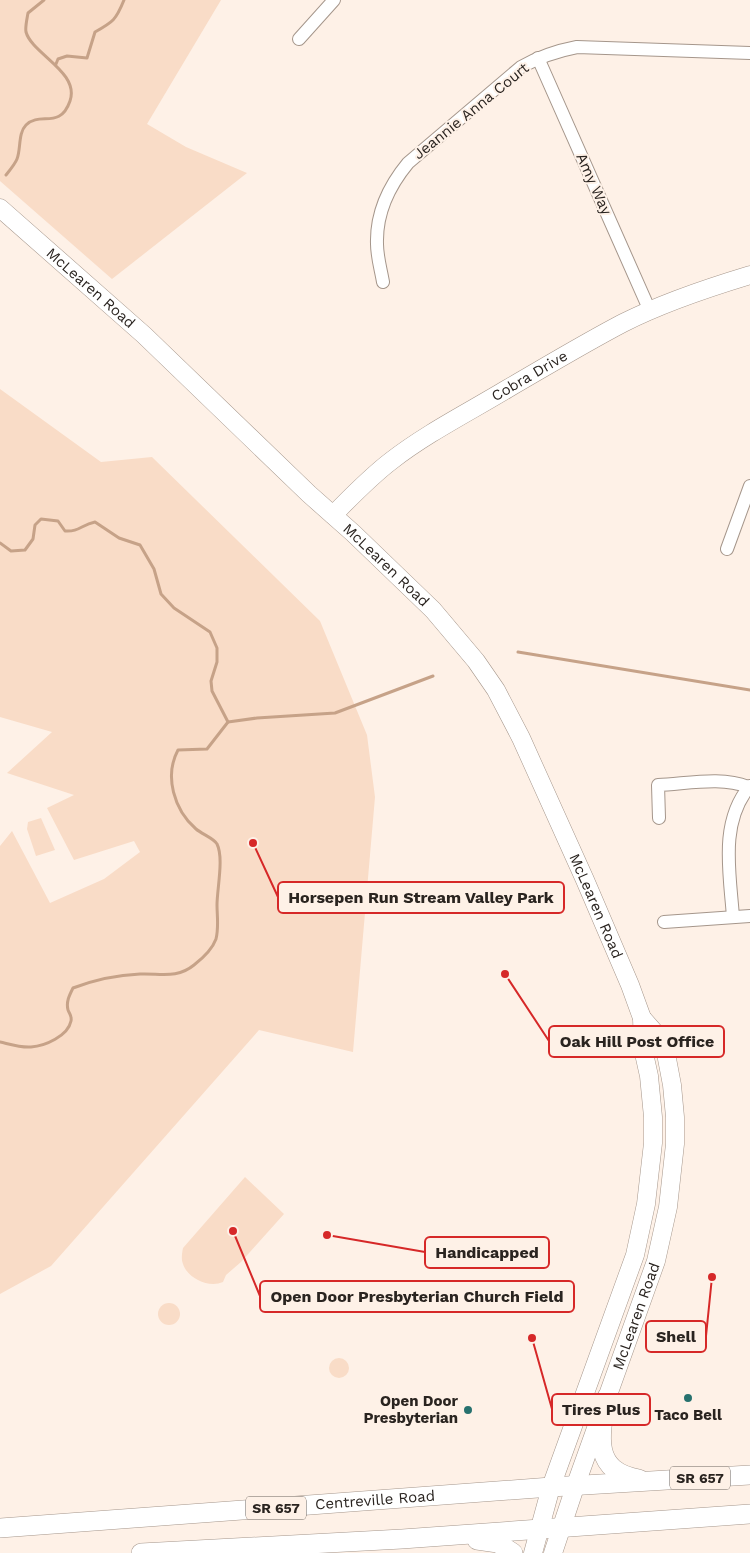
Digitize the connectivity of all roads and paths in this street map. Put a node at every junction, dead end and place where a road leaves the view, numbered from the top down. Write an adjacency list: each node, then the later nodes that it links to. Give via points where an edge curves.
1 (334, 0): 2 (street)
2 (299, 39)
3 (750, 53): 4 (street, Jeannie Anna Court, via 576,47)
4 (538, 58): 7 (street, Jeannie Anna Court, via 511,75 408,162 397,177 387,193 377,227); 8 (street, Amy Way)
5 (0, 208): 10 (main road, McLearen Road, via 144,335)
6 (750, 275): 8 (main road, Cobra Drive)
7 (383, 282)
8 (650, 311): 10 (main road, Cobra Drive, via 550,364 422,440 369,479)
9 (750, 486): 11 (street)
10 (333, 515): 17 (main road, McLearen Road, via 433,610 496,690 586,880)
11 (727, 549)
12 (749, 786): 13 (street, via 727,781 658,786); 15 (street, via 730,830)
13 (659, 818)
14 (750, 916): 15 (street)
15 (733, 917): 16 (street)
16 (664, 922)
17 (642, 1018): 18 (main road, McLearen Road, via 664,1043 672,1085 675,1144 668,1207 656,1261); 21 (main road, McLearen Road, via 653,1118 653,1143 642,1227 624,1287)
18 (607, 1397): 20 (main road, via 602,1452 607,1462 626,1477); 22 (main road, McLearen Road)
19 (750, 1475): 20 (main road, Centreville Road / SR 657)
20 (653, 1481): 22 (main road, Centreville Road / SR 657)
21 (552, 1487): 22 (main road, Centreville Road / SR 657); 25 (main road, Centreville Road / SR 657); 26 (main road, McLearen Road)
22 (574, 1487): 24 (main road, McLearen Road)
23 (750, 1514): 24 (main road)
24 (561, 1527): 26 (main road); 31 (main road, McLearen Road)
25 (0, 1528)
26 (541, 1529): 27 (main road); 30 (main road, McLearen Road)
27 (451, 1535): 28 (main road); 29 (main road, via 498,1543)
28 (141, 1553)
29 (513, 1553)
30 (533, 1553)
31 (553, 1553)

